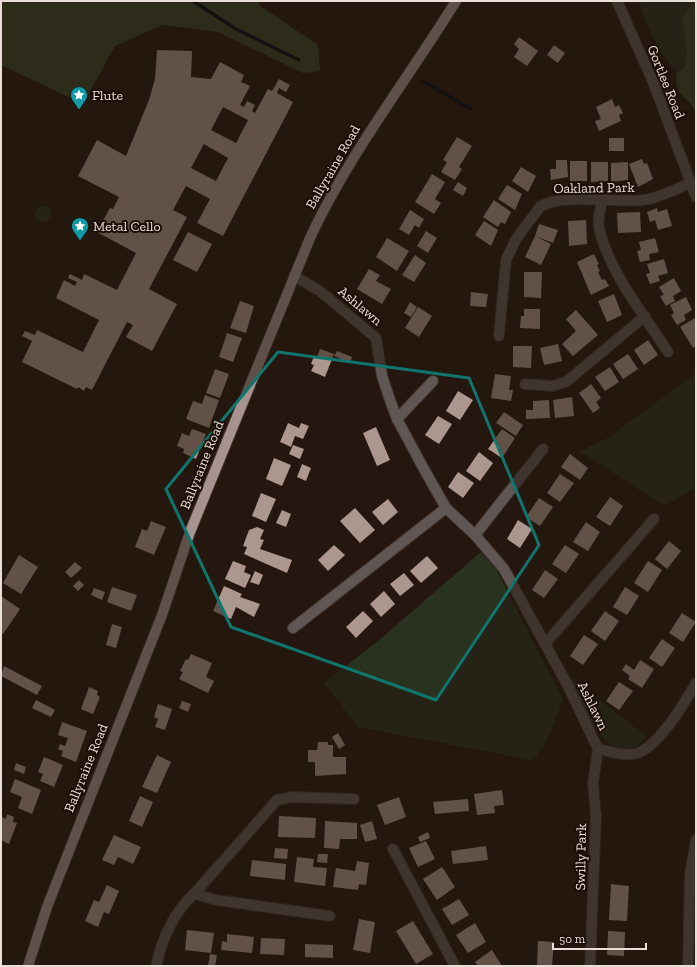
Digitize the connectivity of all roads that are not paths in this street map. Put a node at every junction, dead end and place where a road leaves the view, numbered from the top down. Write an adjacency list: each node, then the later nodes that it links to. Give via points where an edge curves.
1 (456, 1): 6 (main road, Ballyraine Road, via 366,137 325,205)
2 (617, 1): 3 (street, Gortlee Road, via 653,82)
3 (690, 183): 4 (street, Gortlee Road); 5 (street, Oakland Park, via 649,200)
4 (696, 197)
5 (602, 200): 7 (street, via 598,226 608,254 629,294); 8 (street, Oakland Park, via 545,203 524,229 506,260)
6 (294, 276): 12 (street, Ashlawn, via 320,291 376,338 382,376); 26 (main road, Ballyraine Road, via 190,532 162,615 47,907)
7 (645, 316): 9 (street); 11 (street, via 566,382 552,386)
8 (499, 336)
9 (668, 352)
10 (433, 381): 12 (street)
11 (525, 384)
12 (398, 419): 14 (street, Ashlawn)
13 (543, 449): 16 (street)
14 (446, 508): 16 (street, Ashlawn); 17 (street)
15 (654, 519): 18 (street)
16 (474, 535): 18 (street, Ashlawn, via 504,569)
17 (293, 628)
18 (545, 644): 20 (street, Ashlawn)
19 (696, 683): 20 (street, Ashlawn, via 685,702 645,750 625,754)
20 (598, 749): 29 (street, Swilly Park, via 593,783 596,816)
21 (354, 799): 24 (street, via 292,797 276,800)
22 (696, 840): 30 (street, via 690,874)
23 (393, 849): 28 (street)
24 (194, 894): 25 (street, via 216,900); 27 (street, via 184,903 170,925)
25 (330, 916)
26 (28, 966)
27 (156, 966)
28 (455, 966)
29 (590, 966)
30 (688, 966)

